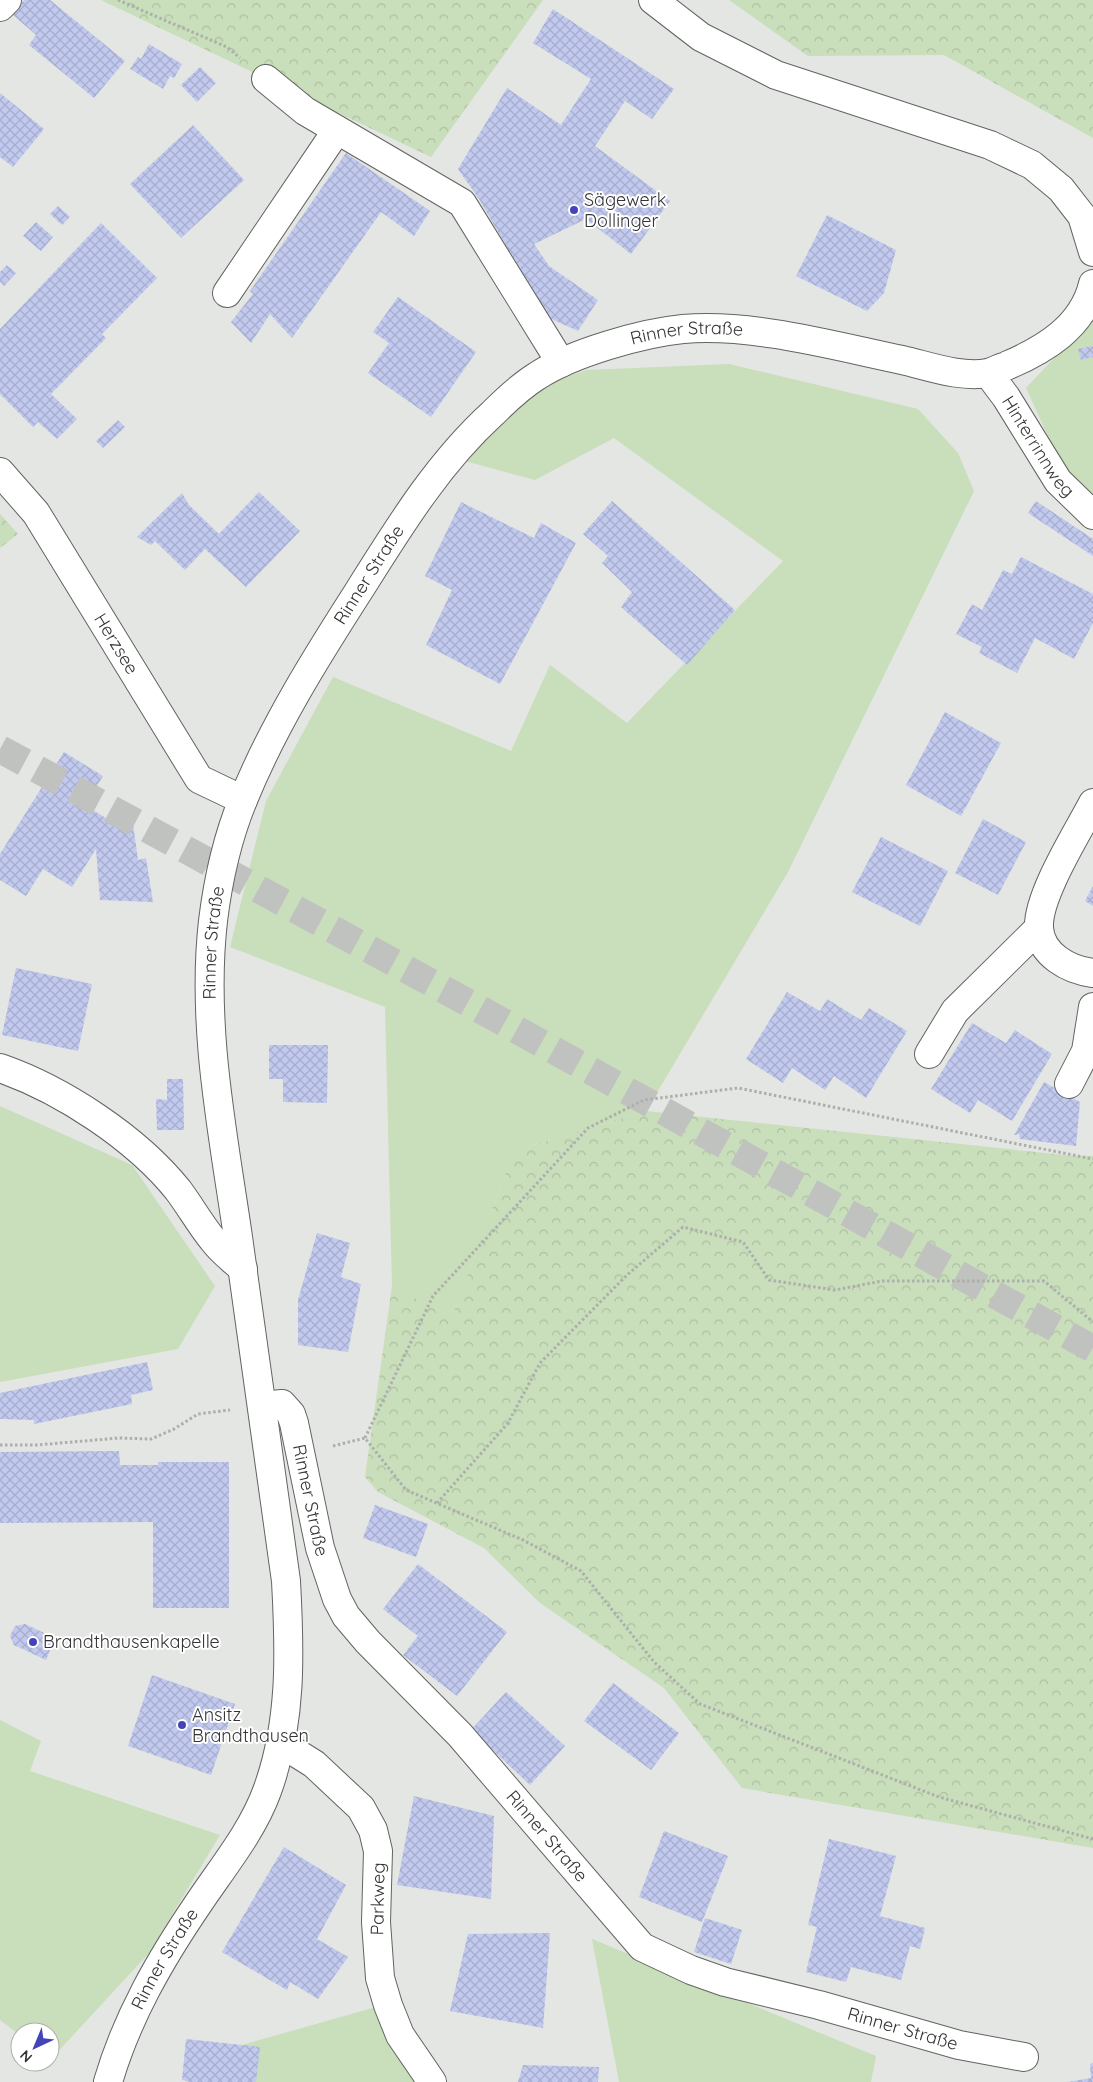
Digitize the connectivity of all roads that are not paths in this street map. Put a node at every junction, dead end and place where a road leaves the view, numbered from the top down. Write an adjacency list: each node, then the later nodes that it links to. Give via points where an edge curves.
1 (7, 0): 3 (main road)
2 (653, 0): 6 (main road, via 701,37 776,75 990,145 1032,164 1061,189 1082,216)
3 (0, 8)
4 (266, 79): 5 (main road, via 305,111)
5 (337, 130): 8 (main road); 9 (main road, via 462,203)
6 (1093, 252)
7 (1093, 284): 10 (main road, Rinner Straße, via 1076,319 1057,339 1030,356)
8 (227, 293)
9 (561, 363): 10 (main road, Rinner Straße, via 619,342 684,329 737,330 799,338 960,373); 13 (main road, Rinner Straße, via 535,377 505,401 473,430 441,468 400,526 301,685)
10 (988, 373): 12 (main road, Hinterrinnweg, via 1058,481)
11 (0, 472): 13 (main road, Herzsee, via 36,513 199,779)
12 (1093, 515)
13 (243, 800): 21 (main road, Rinner Straße, via 218,886 210,986 212,1058)
14 (1093, 802): 15 (main road, via 1047,894)
15 (1039, 928): 16 (main road, via 1042,942 1052,955 1065,965); 18 (main road, via 955,1011)
16 (1093, 973)
17 (1093, 1007): 20 (main road, via 1086,1051)
18 (929, 1054)
19 (0, 1068): 21 (main road, via 65,1098 128,1141 178,1190 214,1242)
20 (1069, 1084)
21 (243, 1269): 22 (main road, Rinner Straße)
22 (262, 1406): 23 (main road, Rinner Straße, via 286,1581 289,1662); 24 (main road, Rinner Straße, via 282,1404 291,1414 320,1548 346,1616 460,1735 642,1947 725,1982 828,2007 960,2046)
23 (282, 1744): 25 (main road, Rinner Straße, via 267,1792 255,1817 147,1986 132,2015); 26 (main road, Parkweg, via 314,1764 361,1808 373,1830 378,1851 376,1922 380,1978 400,2035)
24 (1024, 2057)
25 (108, 2082)
26 (432, 2082)

